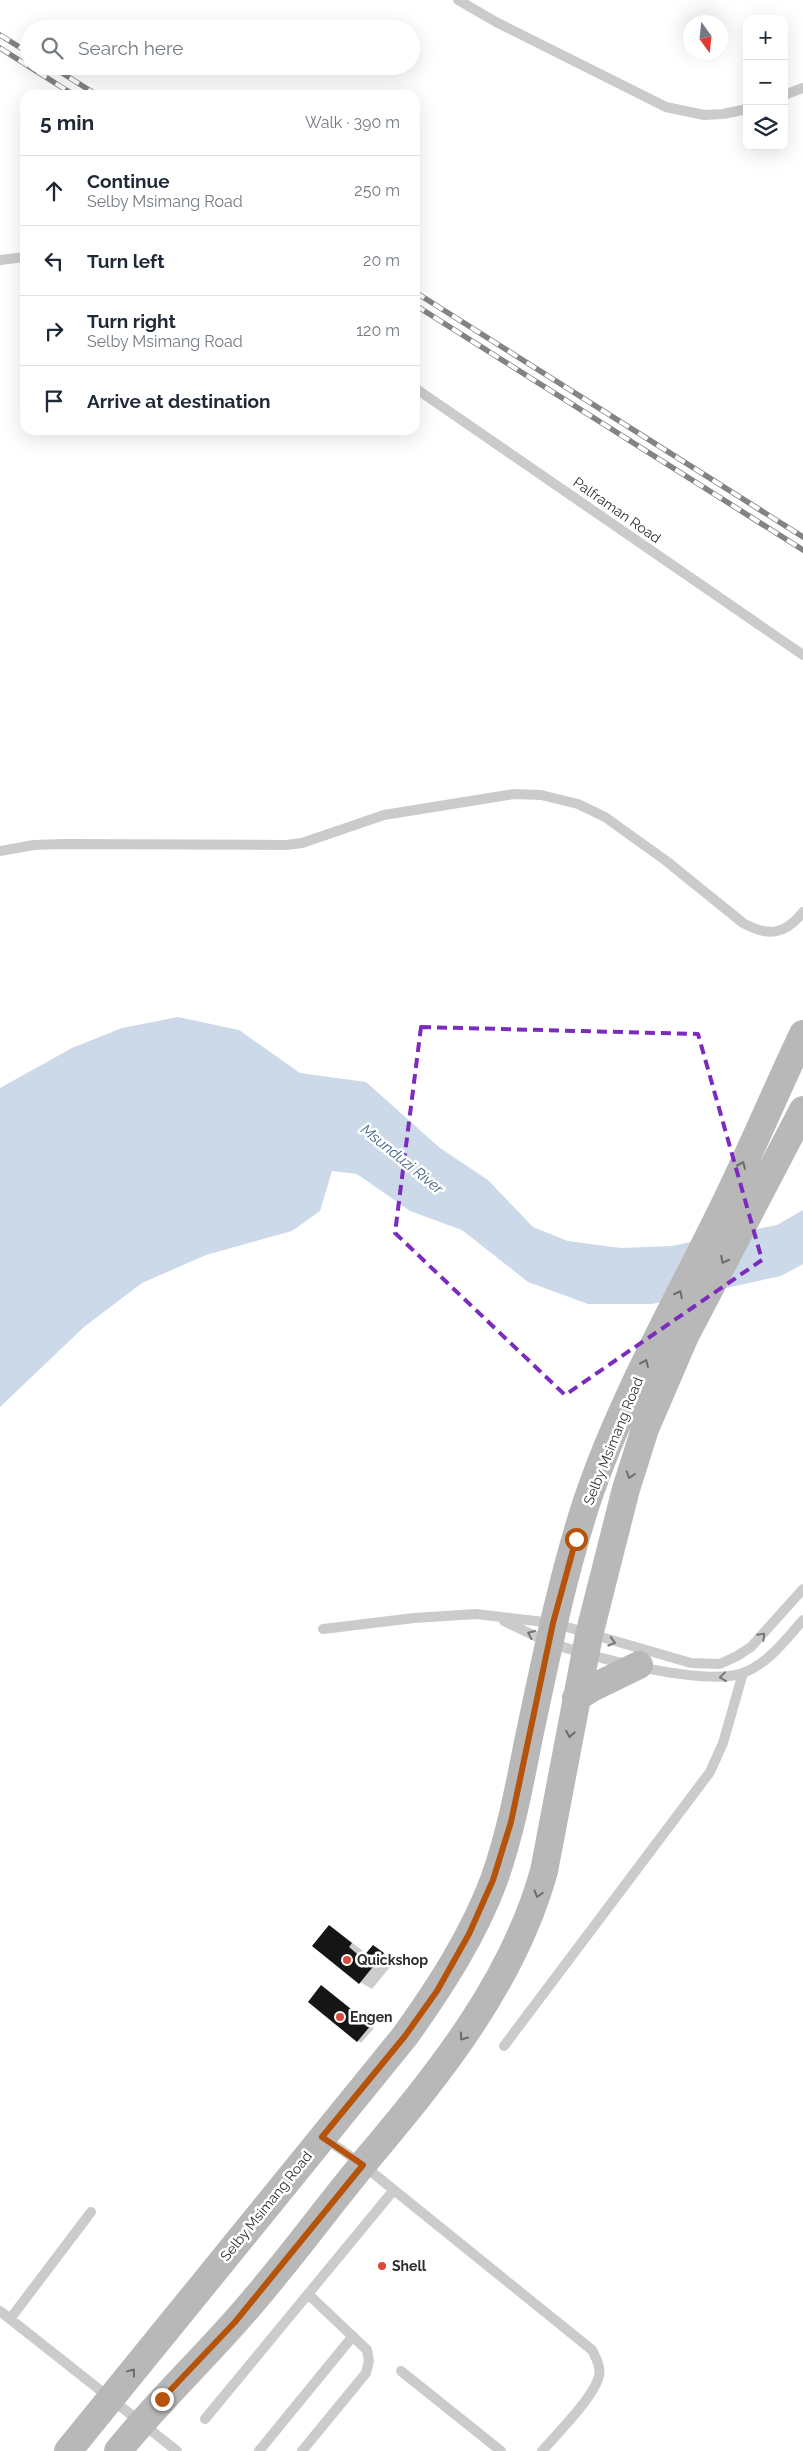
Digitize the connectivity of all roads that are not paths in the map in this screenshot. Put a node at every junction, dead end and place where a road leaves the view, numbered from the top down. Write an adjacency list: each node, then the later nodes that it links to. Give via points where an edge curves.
1 (458, 0): 4 (lane, via 666,107 704,116)
2 (803, 88): 3 (lane)
3 (788, 94)
4 (743, 109)
5 (20, 258): 6 (lane)
6 (0, 260)
7 (420, 391): 8 (lane, Palframan Road)
8 (803, 655)
9 (0, 852): 10 (lane, via 34,845 63,844 286,845 302,843 384,816 514,794 541,794 578,804 604,818 666,860 756,931 770,933 784,929)
10 (803, 912)
11 (803, 1034): 13 (main road, Selby Msimang Road, one-way to 11)
12 (803, 1110): 13 (main road, Selby Msimang Road)
13 (734, 1213): 18 (main road, Selby Msimang Road, one-way to 18, via 645,1429 610,1551); 18 (main road, Selby Msimang Road, one-way to 13, via 587,1503 604,1457 657,1338)
14 (803, 1589): 18 (lane, one-way to 14, via 691,1663 720,1664 751,1647)
15 (496, 1618): 17 (lane, via 456,1614); 18 (lane, one-way to 15); 18 (lane)
16 (803, 1620): 20 (lane, via 771,1654)
17 (323, 1629)
18 (570, 1637): 19 (lane); 21 (main road, Selby Msimang Road); 23 (main road, Selby Msimang Road, via 493,1880 473,1925 426,2006)
19 (639, 1665): 20 (lane, one-way to 19, via 704,1678); 21 (main road)
20 (743, 1673): 22 (lane, via 723,1743 710,1772)
21 (576, 1698): 24 (main road, Selby Msimang Road, one-way to 24, via 546,1862 536,1901 521,1935 478,2018 418,2099)
22 (504, 2046)
23 (322, 2137): 24 (lane); 32 (main road, Selby Msimang Road, one-way to 23)
24 (363, 2165): 25 (lane); 34 (main road, Selby Msimang Road, via 235,2322)
25 (393, 2191): 27 (lane); 41 (lane, via 592,2350 599,2376 591,2393)
26 (91, 2212): 29 (lane)
27 (308, 2294): 30 (lane); 33 (lane)
28 (0, 2311): 29 (lane)
29 (10, 2319): 32 (lane)
30 (353, 2336): 38 (lane); 39 (lane, via 367,2350 366,2373)
31 (401, 2371): 40 (lane)
32 (112, 2398): 34 (lane); 35 (main road, Selby Msimang Road)
33 (205, 2418)
34 (141, 2422): 36 (main road, Selby Msimang Road); 37 (lane)
35 (68, 2451)
36 (118, 2451)
37 (177, 2451)
38 (259, 2451)
39 (302, 2451)
40 (501, 2451)
41 (542, 2451)

